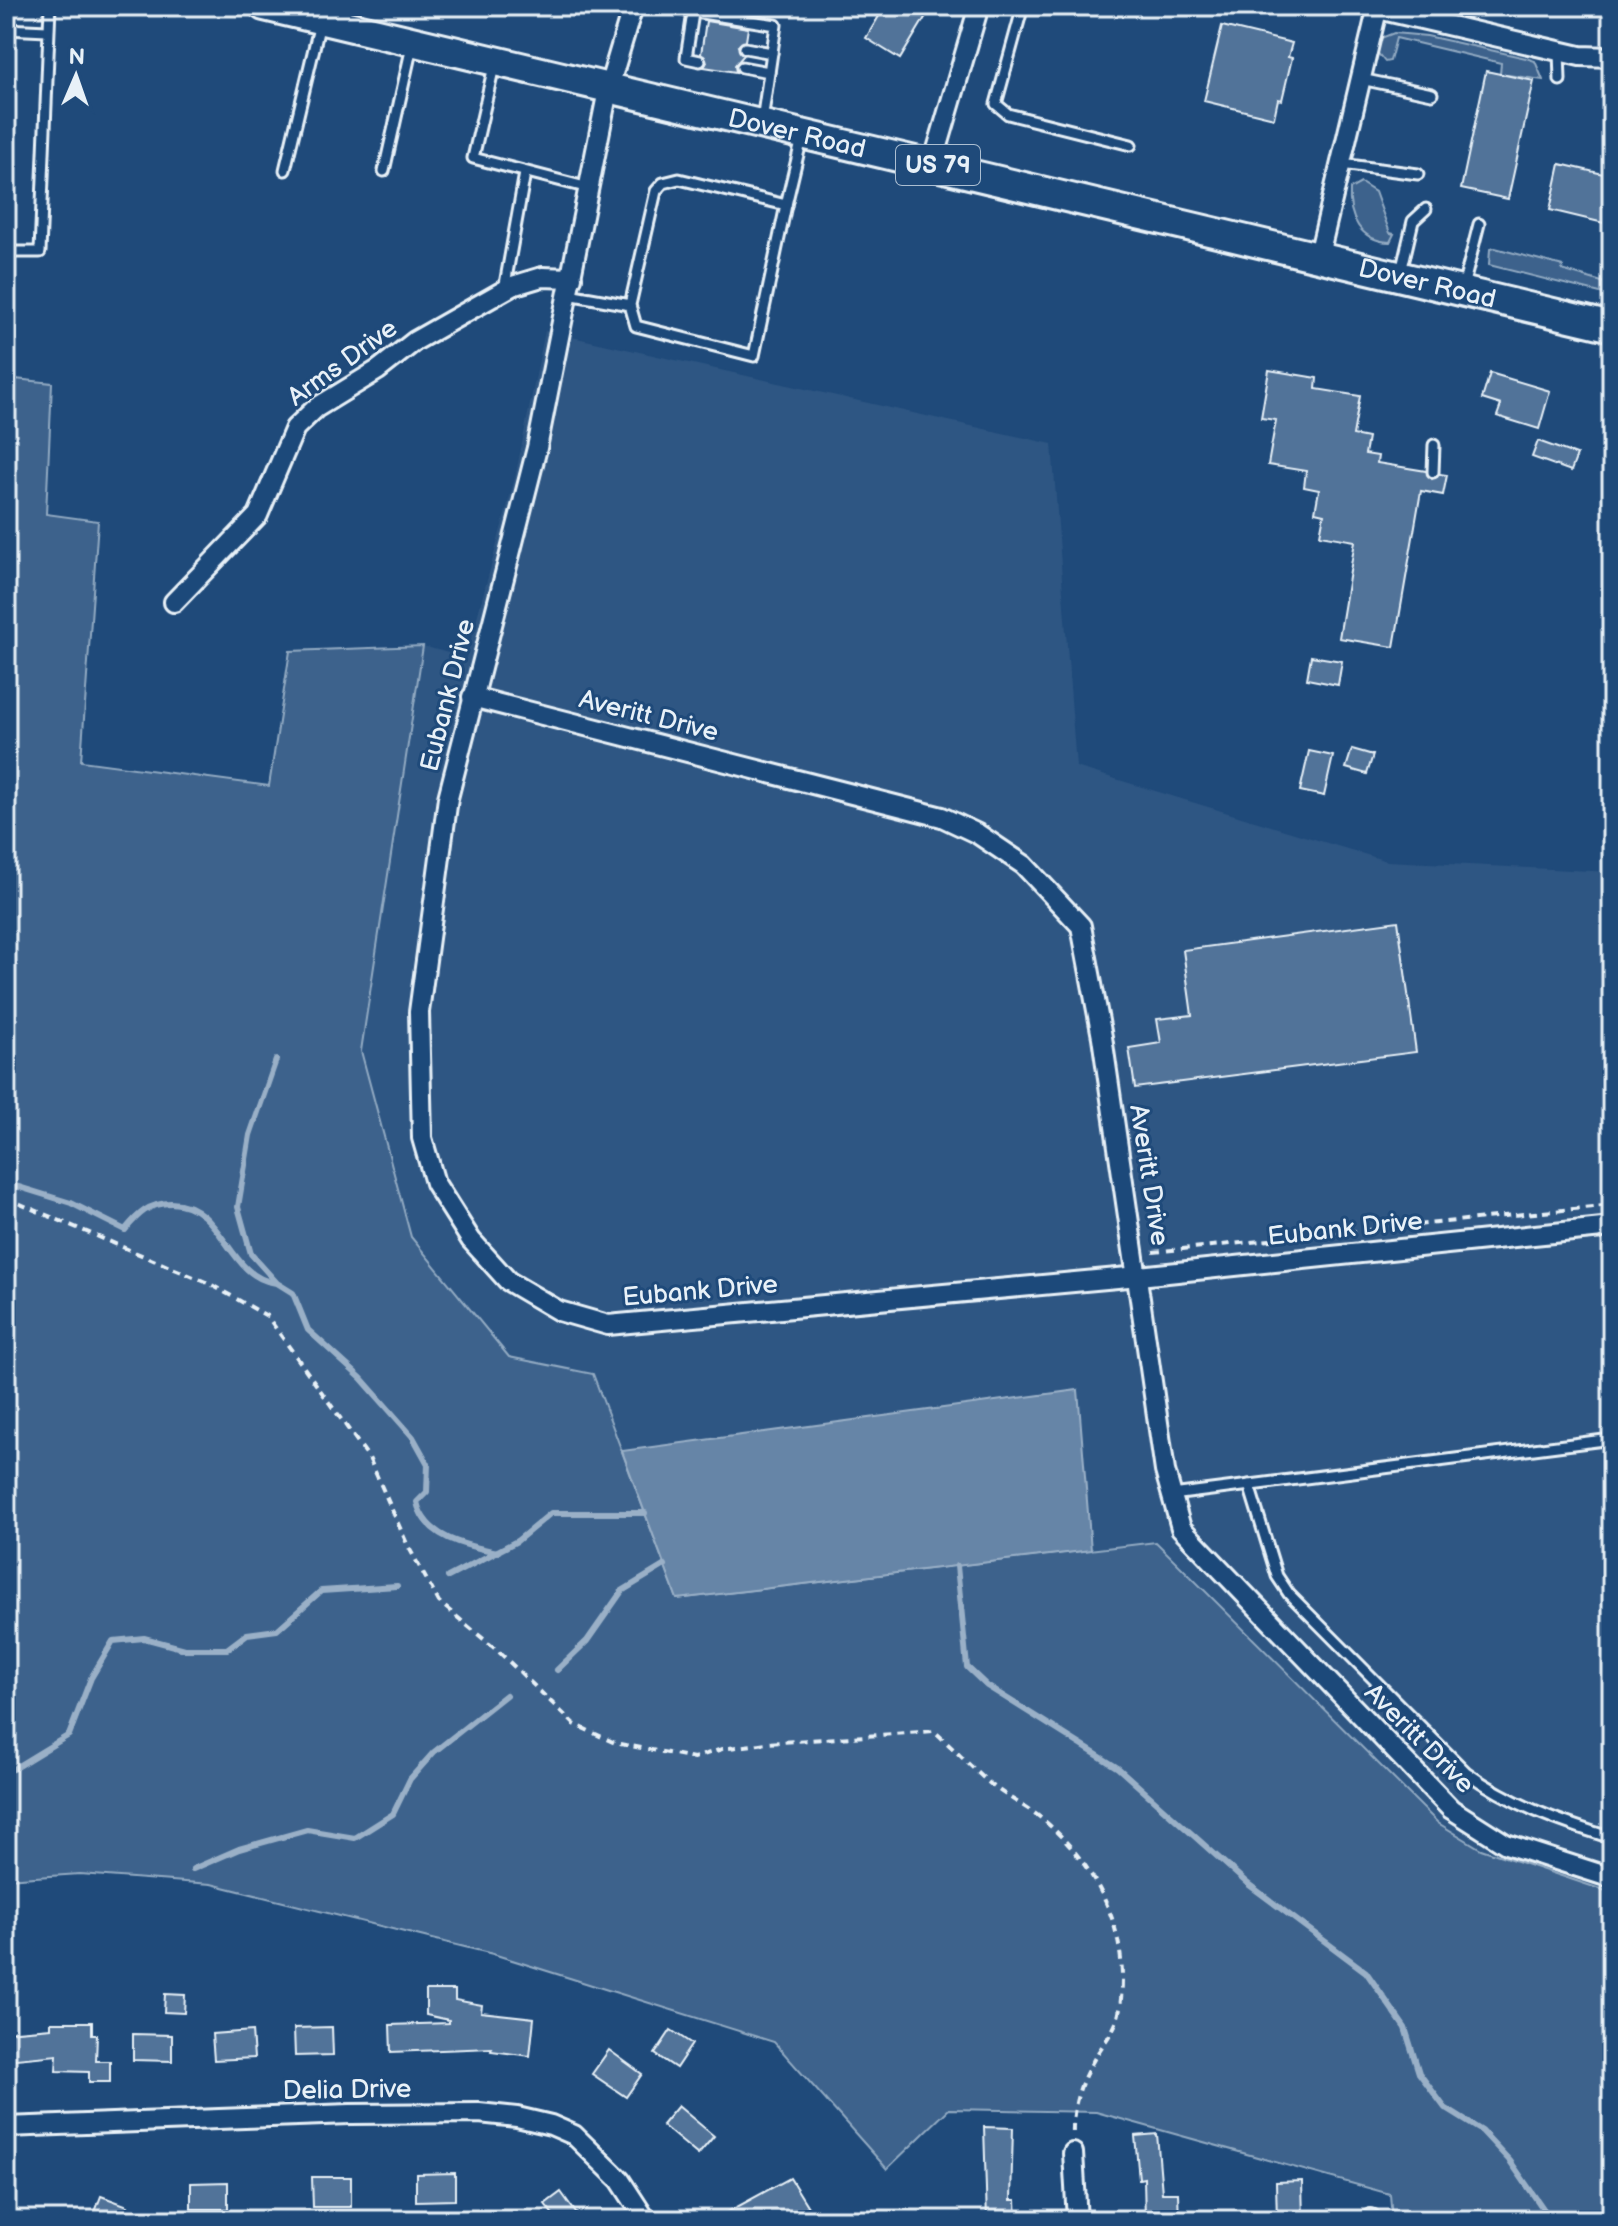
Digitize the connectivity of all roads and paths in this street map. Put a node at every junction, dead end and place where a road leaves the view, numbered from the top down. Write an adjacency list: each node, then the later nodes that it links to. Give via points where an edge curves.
1 (50, 6): 11 (lane)
2 (264, 6): 9 (main road, Dover Road / US 79)
3 (633, 6): 25 (street, Eubank Drive)
4 (658, 6): 8 (lane)
5 (979, 6): 30 (street)
6 (1023, 6): 29 (lane, via 996,104 1008,114)
7 (1378, 7): 16 (street); 23 (street)
8 (693, 13): 12 (lane); 17 (lane, via 776,25)
9 (321, 20): 14 (main road, Dover Road / US 79); 32 (lane)
10 (6, 29): 11 (lane)
11 (47, 31): 40 (lane, via 40,252)
12 (690, 38): 13 (lane); 19 (lane, via 686,58)
13 (703, 41)
14 (412, 43): 20 (main road, Dover Road / US 79); 33 (lane)
15 (745, 48): 17 (lane)
16 (1559, 51): 18 (street); 24 (lane)
17 (772, 53): 22 (lane)
18 (1612, 57)
19 (700, 61)
20 (494, 62): 25 (main road, Dover Road / US 79); 34 (lane, via 473,158)
21 (742, 67): 22 (lane)
22 (769, 72): 27 (lane)
23 (1361, 79): 26 (lane); 31 (street)
24 (1560, 80)
25 (608, 90): 27 (main road, Dover Road / US 79); 36 (street, Eubank Drive)
26 (1432, 94)
27 (762, 125): 28 (main road, Dover Road / US 79)
28 (803, 134): 30 (main road, Dover Road / US 79); 37 (lane)
29 (1131, 145)
30 (933, 163): 41 (main road, Dover Road / US 79)
31 (1341, 164): 35 (lane); 41 (street)
32 (285, 170)
33 (384, 171)
34 (525, 173): 36 (lane); 44 (lane)
35 (1418, 174)
36 (589, 188): 43 (street, Eubank Drive)
37 (786, 205): 46 (lane, via 679,179 663,183 656,191); 46 (lane, via 754,356 636,326)
38 (1426, 209): 42 (lane, via 1413,221)
39 (1479, 224): 45 (lane)
40 (6, 252)
41 (1319, 255): 42 (main road, Dover Road / US 79)
42 (1400, 275): 45 (main road, Dover Road / US 79)
43 (570, 286): 44 (street, Arms Drive, via 527,280); 46 (lane); 51 (street, Eubank Drive, via 537,448)
44 (504, 290): 50 (street, Arms Drive, via 415,341 295,428 258,515)
45 (1463, 290): 47 (main road, Dover Road / US 79)
46 (630, 305)
47 (1612, 327)
48 (1434, 445): 49 (lane)
49 (1433, 472)
50 (174, 602)
51 (472, 697): 55 (street, Averitt Drive, via 942,817 1024,865 1081,926); 56 (street, Eubank Drive, via 448,798 419,1012 422,1138 435,1183 471,1240 508,1281 559,1311 608,1325)
52 (6, 1198): 63 (path, via 208,1283 267,1316 369,1458 439,1602 574,1724 615,1743 694,1758 767,1743 934,1731 989,1782 1046,1823 1079,1857 1104,1896 1120,1937 1123,1981 1118,2016 1079,2089)
53 (1612, 1205): 55 (path)
54 (1612, 1227): 56 (street, Eubank Drive)
55 (1135, 1254): 56 (street, Averitt Drive)
56 (1139, 1276): 59 (street, Averitt Drive)
57 (1612, 1439): 58 (lane)
58 (1249, 1485): 59 (lane); 60 (lane, via 1277,1576 1289,1594 1466,1772 1528,1808)
59 (1172, 1495): 61 (street, Averitt Drive, via 1181,1528 1451,1809 1506,1844)
60 (1612, 1838)
61 (1612, 1878)
62 (6, 2127): 64 (street, Delia Drive, via 350,2114 517,2117 574,2135 620,2180)
63 (1073, 2153): 65 (street)
64 (646, 2220)
65 (1077, 2220)

